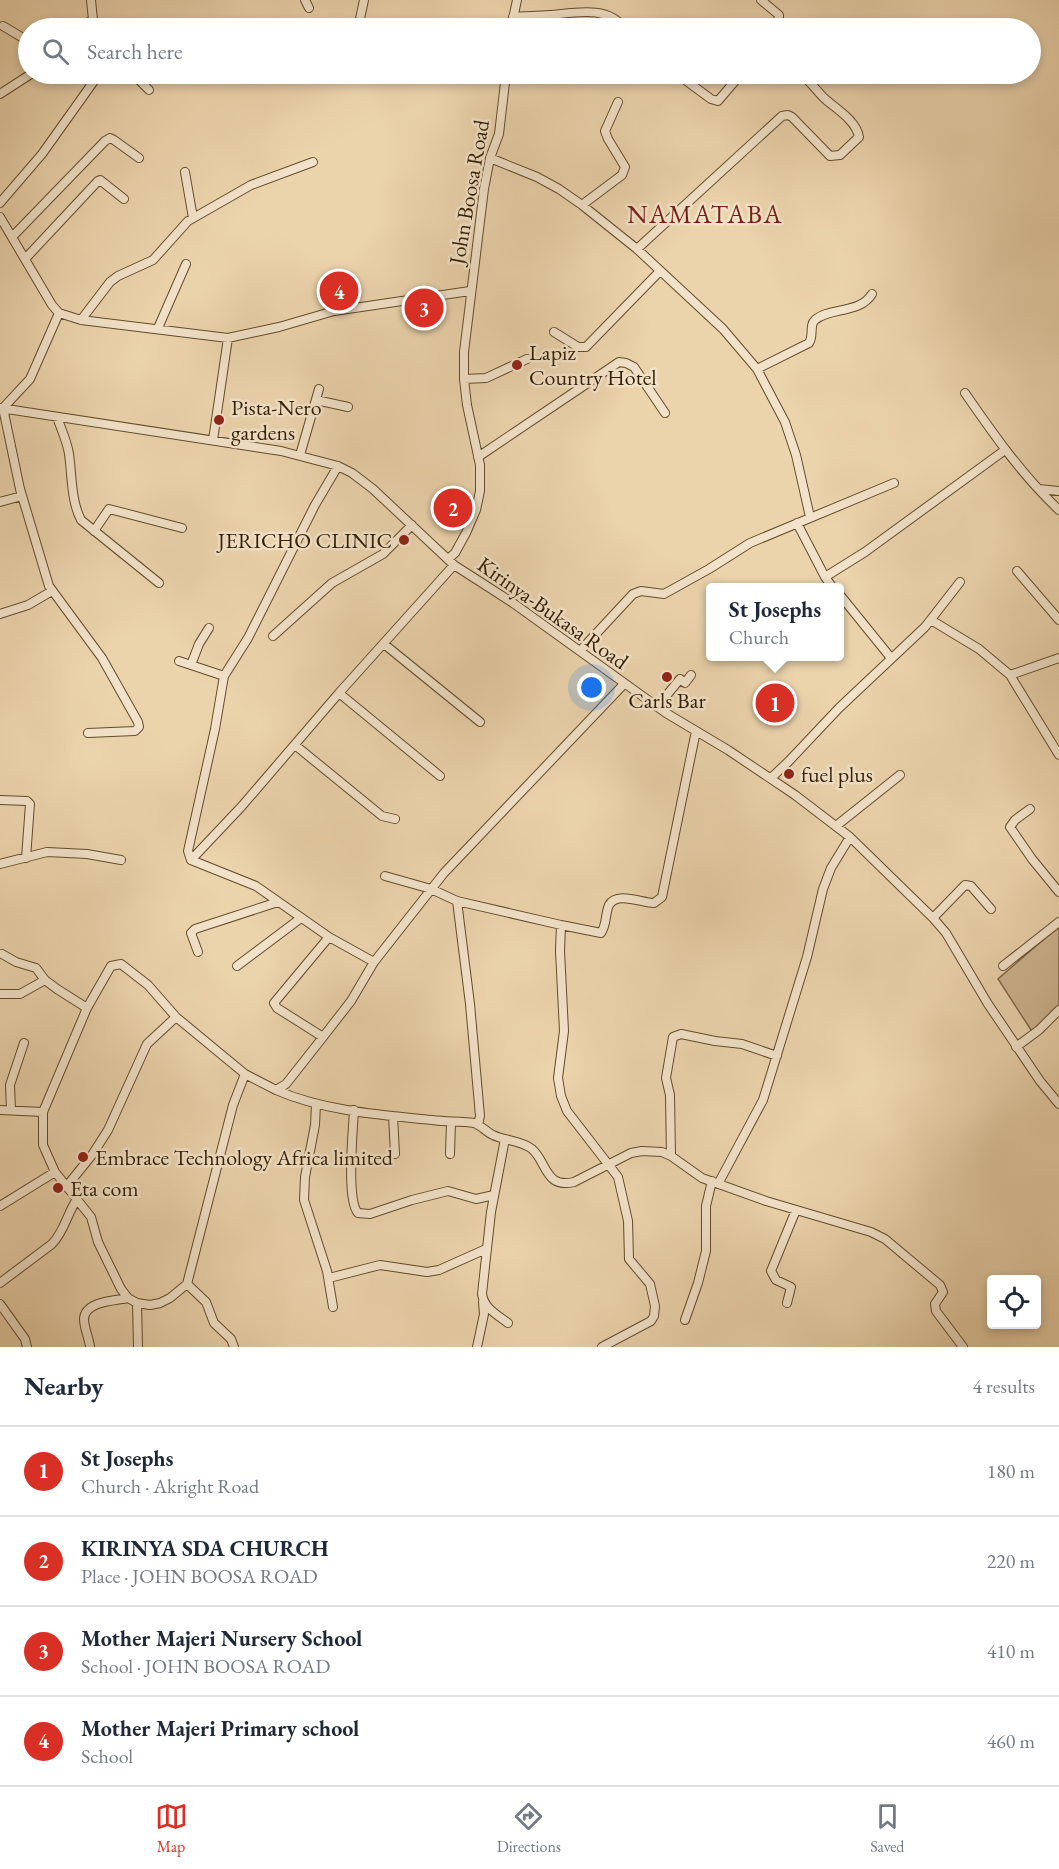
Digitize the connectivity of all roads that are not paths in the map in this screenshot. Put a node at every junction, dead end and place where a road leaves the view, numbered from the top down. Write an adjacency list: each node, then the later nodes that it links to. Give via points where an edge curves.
1 (91, 0): 6 (street)
2 (364, 0): 7 (street)
3 (517, 0): 5 (street)
4 (761, 0): 9 (street)
5 (513, 17): 8 (street, via 579,12)
6 (93, 18)
7 (360, 18)
8 (612, 18)
9 (779, 18)
10 (3, 27): 11 (street)
11 (18, 35)
12 (18, 82): 20 (street)
13 (92, 84): 27 (street, via 42,154)
14 (143, 84): 19 (street)
15 (505, 84): 23 (street, John Boosa Road, via 499,134)
16 (691, 84): 17 (street, via 718,102)
17 (733, 84)
18 (811, 84): 33 (street, via 850,120 859,137 840,155 830,156 792,117 782,116)
19 (149, 90)
20 (0, 94)
21 (618, 102): 28 (street, via 605,131 625,167 622,175)
22 (139, 158): 31 (street, via 110,138 105,141)
23 (490, 158): 28 (street, via 544,181); 37 (street, John Boosa Road)
24 (313, 162): 30 (street, via 251,185)
25 (185, 172): 30 (street)
26 (124, 199): 34 (street, via 98,181)
27 (0, 203)
28 (582, 205): 33 (street)
29 (0, 217): 31 (street)
30 (193, 218): 40 (street, via 153,260 110,282)
31 (12, 237): 34 (street)
32 (472, 249): 70 (street, John Boosa Road, via 460,390 476,461 477,495)
33 (637, 249): 36 (street)
34 (24, 259): 39 (street)
35 (186, 264): 41 (street)
36 (660, 271): 42 (street, via 586,347 578,347); 45 (street, via 723,329)
37 (470, 291): 43 (street, via 334,311); 46 (street, John Boosa Road)
38 (872, 294): 45 (street, via 865,303 816,319 809,343)
39 (59, 313): 40 (street); 51 (street, via 30,379)
40 (81, 320): 41 (street)
41 (158, 328): 43 (street)
42 (554, 332)
43 (228, 338): 54 (street)
44 (527, 359): 46 (street, via 486,378)
45 (757, 369): 65 (street, via 785,422)
46 (464, 379): 57 (street, John Boosa Road)
47 (319, 388): 49 (street)
48 (965, 393): 55 (street)
49 (316, 400): 50 (street); 56 (street)
50 (348, 407)
51 (2, 408): 53 (street, Kirinya-Bukasa Road); 62 (street)
52 (664, 413): 57 (street, via 634,368 620,362)
53 (57, 417): 54 (street, Kirinya-Bukasa Road); 69 (street, via 68,450 78,514)
54 (213, 440): 56 (street, Kirinya-Bukasa Road)
55 (1005, 450): 60 (street); 72 (street)
56 (300, 455): 58 (street, Kirinya-Bukasa Road)
57 (478, 457): 70 (street, John Boosa Road, via 481,485 476,510)
58 (335, 464): 67 (street, Kirinya-Bukasa Road, via 364,482); 89 (street, via 248,638)
59 (894, 483): 65 (street)
60 (1039, 489): 61 (street); 64 (street)
61 (1059, 491)
62 (22, 496): 63 (street); 76 (street)
63 (0, 502)
64 (1059, 510)
65 (810, 517): 66 (street)
66 (797, 523): 72 (street); 84 (street, via 750,543 664,594 633,594)
67 (411, 525): 70 (street, Kirinya-Bukasa Road); 82 (street, via 383,554 332,583)
68 (182, 528): 69 (street, via 109,508)
69 (94, 531): 74 (street)
70 (450, 561): 83 (street); 84 (street, Kirinya-Bukasa Road); 100 (street)
71 (1017, 571): 80 (street)
72 (825, 577): 75 (street)
73 (960, 582): 79 (street)
74 (159, 583)
75 (829, 583)
76 (52, 591): 78 (street, via 28,605); 97 (street, via 102,658 139,727)
77 (844, 600): 85 (street)
78 (0, 614)
79 (931, 620): 85 (street); 91 (street, via 979,649)
80 (1059, 620)
81 (209, 628): 88 (street)
82 (273, 636)
83 (384, 644): 93 (street); 95 (street)
84 (580, 651): 92 (street, Kirinya-Bukasa Road)
85 (891, 658): 103 (street)
86 (1059, 658): 91 (street)
87 (179, 661): 88 (street)
88 (191, 665): 89 (street)
89 (224, 672): 111 (street, via 188,851)
90 (691, 675): 94 (street, via 685,683 680,679)
91 (1010, 675): 99 (street)
92 (624, 684): 94 (street, Kirinya-Bukasa Road); 114 (street)
93 (339, 693): 98 (street); 102 (street)
94 (657, 707): 96 (street, Kirinya-Bukasa Road)
95 (480, 722)
96 (696, 731): 103 (street, Kirinya-Bukasa Road); 122 (street, via 662,897 654,903 622,898 613,901 603,930 598,933)
97 (88, 733)
98 (295, 745): 106 (street, via 382,816); 111 (street)
99 (1059, 755)
100 (277, 759)
101 (900, 775): 107 (street)
102 (440, 776)
103 (771, 778): 107 (street, Kirinya-Bukasa Road)
104 (0, 800): 109 (street, via 30,804)
105 (1030, 809): 115 (street, via 1010,827)
106 (395, 819)
107 (836, 826): 108 (street, Kirinya-Bukasa Road)
108 (850, 837): 120 (street, Kirinya-Bukasa Road); 137 (street, via 823,889)
109 (26, 858): 110 (street, via 47,852); 112 (street)
110 (121, 860)
111 (191, 860): 117 (street, via 256,886)
112 (0, 864)
113 (385, 876): 114 (street)
114 (431, 889): 116 (street); 126 (street)
115 (1059, 892)
116 (457, 901): 122 (street); 148 (street, via 470,1004)
117 (278, 902): 119 (street); 124 (street, via 195,929 191,933)
118 (991, 909): 120 (street, via 971,886 965,885)
119 (301, 918): 123 (street); 127 (street)
120 (933, 918): 136 (street, Kirinya-Bukasa Road)
121 (1059, 922): 128 (street)
122 (561, 926): 153 (street, via 564,1031 559,1086 567,1111)
123 (329, 937): 126 (street); 134 (street, via 274,1003)
124 (198, 952)
125 (2, 954): 129 (street, via 36,968)
126 (374, 962): 134 (street)
127 (237, 966)
128 (1003, 966)
129 (45, 980): 130 (street, via 20,993); 131 (street)
130 (0, 994)
131 (87, 1008): 133 (street, via 111,966 121,964 148,985); 145 (street)
132 (1059, 1010): 136 (street)
133 (176, 1017): 138 (street); 156 (street, via 147,1044 108,1130)
134 (323, 1037): 139 (street, via 286,1084)
135 (24, 1043): 143 (street, via 9,1084)
136 (1016, 1047): 141 (street, Kirinya-Bukasa Road)
137 (777, 1056): 152 (street, via 742,1044 681,1034 673,1037 666,1078); 155 (street, via 763,1100)
138 (246, 1074): 139 (street); 164 (street, via 233,1105)
139 (276, 1090): 140 (street)
140 (316, 1104): 144 (street); 162 (street, via 304,1200)
141 (1059, 1104)
142 (0, 1110): 143 (street)
143 (10, 1110): 145 (street)
144 (354, 1110): 146 (street); 157 (street, via 350,1171 352,1203 358,1214 448,1191 476,1199)
145 (43, 1112): 154 (street, via 44,1145)
146 (393, 1116): 147 (street); 150 (street)
147 (451, 1122): 148 (street); 151 (street)
148 (478, 1125): 149 (street)
149 (505, 1139): 153 (street, via 530,1147 546,1173 565,1184); 157 (street)
150 (395, 1154)
151 (450, 1154)
152 (671, 1156): 153 (street, via 642,1151); 155 (street, via 694,1174)
153 (610, 1164): 178 (street, via 620,1182 627,1215 629,1259 650,1284 655,1312 651,1321)
154 (55, 1172): 156 (street); 159 (street)
155 (715, 1182): 160 (street); 171 (street, via 706,1206 706,1251)
156 (66, 1187): 158 (street)
157 (494, 1195): 161 (street)
158 (77, 1200): 163 (street, via 58,1238); 165 (street, via 91,1217 98,1242)
159 (0, 1206)
160 (796, 1210): 167 (street, via 771,1271 776,1280 791,1287); 179 (street, via 857,1226 885,1239 940,1285 942,1292 935,1304 936,1311)
161 (486, 1249): 162 (street, via 439,1270 427,1272 380,1265); 166 (street)
162 (328, 1278): 170 (street)
163 (0, 1283)
164 (188, 1284): 169 (street, via 160,1303); 176 (street, via 206,1302 217,1327)
165 (128, 1298): 169 (street); 174 (street, via 89,1308 84,1317)
166 (483, 1302): 172 (street); 177 (street)
167 (787, 1303)
168 (0, 1304): 173 (street)
169 (137, 1304): 175 (street)
170 (333, 1307)
171 (685, 1320)
172 (508, 1323)
173 (27, 1347)
174 (90, 1347)
175 (138, 1347)
176 (234, 1347)
177 (477, 1347)
178 (602, 1347)
179 (963, 1347)

